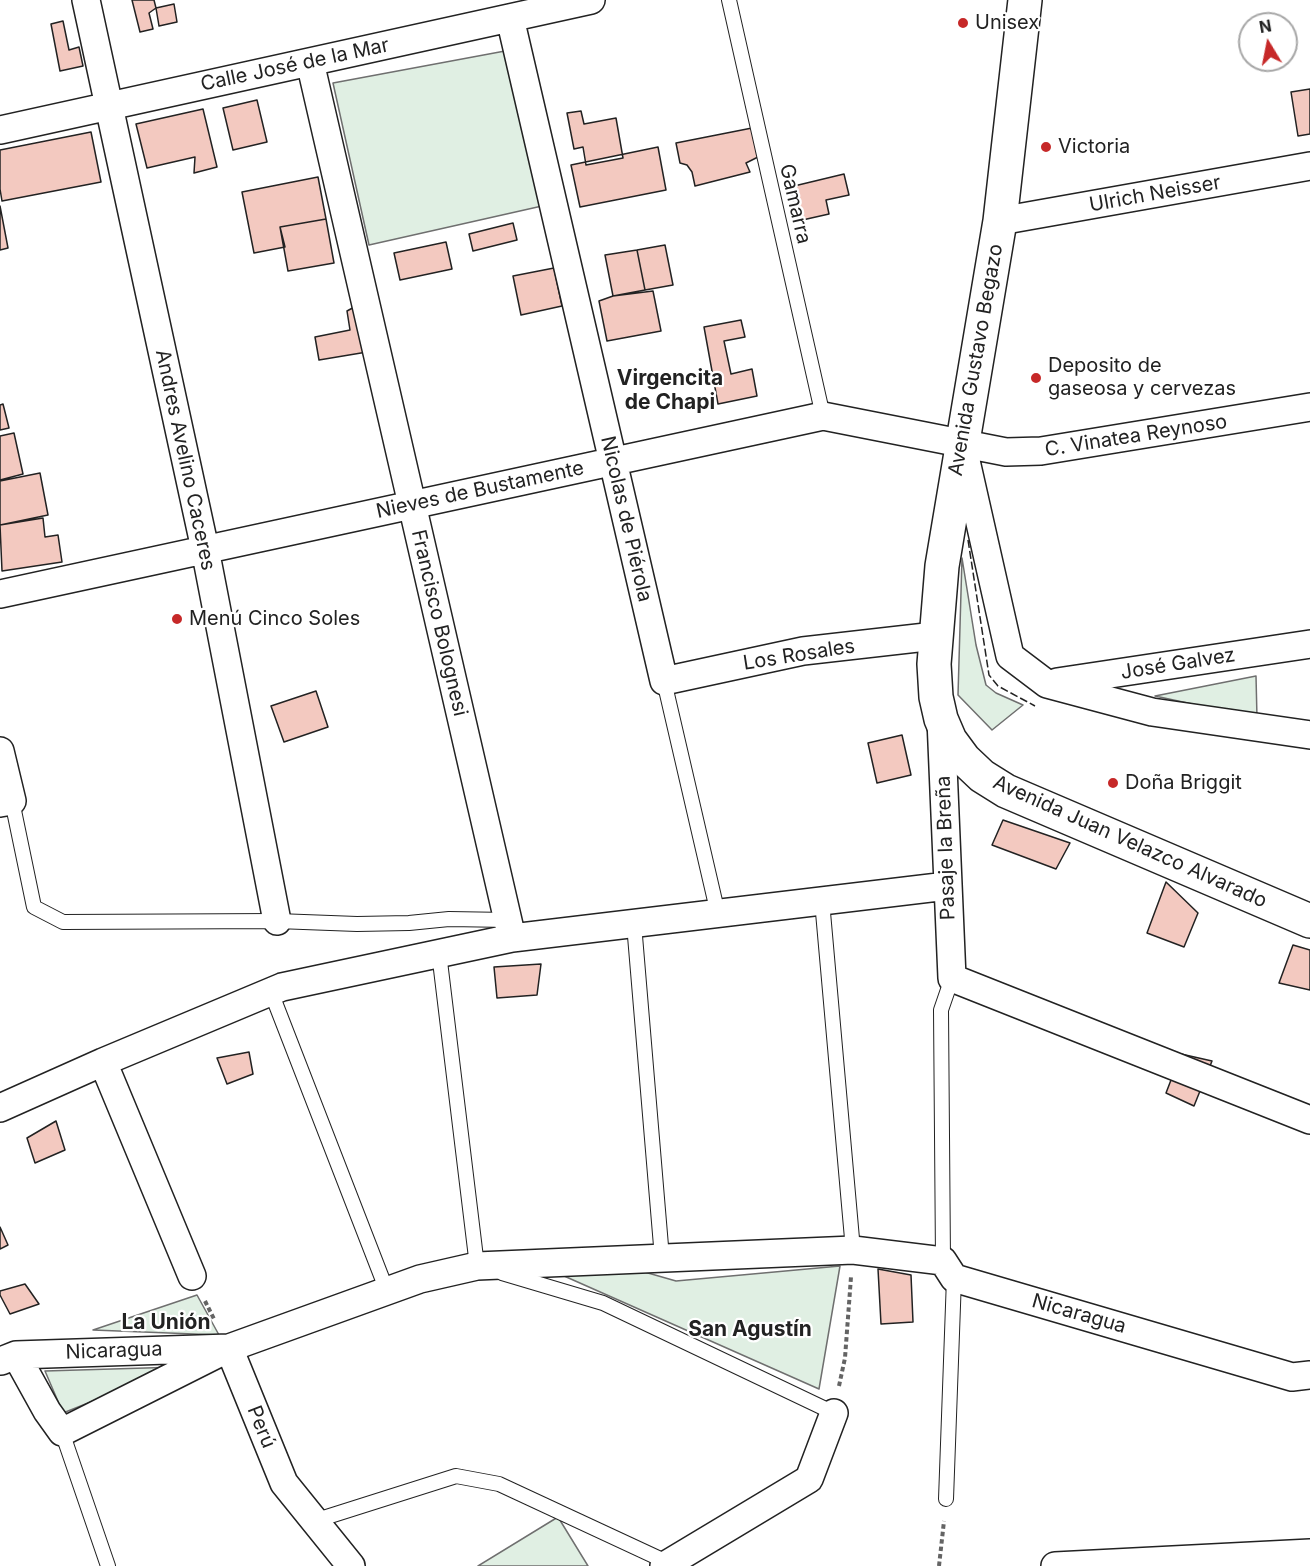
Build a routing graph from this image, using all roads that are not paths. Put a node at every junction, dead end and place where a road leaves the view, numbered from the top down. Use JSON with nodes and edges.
{"nodes":[{"id":1,"x":86,"y":0,"type":"edge"},
{"id":2,"x":591,"y":0,"type":"edge"},
{"id":3,"x":729,"y":0,"type":"edge"},
{"id":4,"x":1025,"y":0,"type":"edge"},
{"id":5,"x":510,"y":18,"type":"junction"},
{"id":6,"x":310,"y":62,"type":"junction"},
{"id":7,"x":109,"y":106,"type":"junction"},
{"id":8,"x":0,"y":130,"type":"edge"},
{"id":9,"x":1310,"y":166,"type":"edge"},
{"id":10,"x":1000,"y":221,"type":"junction"},
{"id":11,"x":1310,"y":407,"type":"edge"},
{"id":12,"x":823,"y":416,"type":"junction"},
{"id":13,"x":962,"y":442,"type":"junction"},
{"id":14,"x":613,"y":461,"type":"junction"},
{"id":15,"x":412,"y":505,"type":"junction"},
{"id":16,"x":205,"y":549,"type":"junction"},
{"id":17,"x":0,"y":594,"type":"edge"},
{"id":18,"x":935,"y":636,"type":"junction"},
{"id":19,"x":1310,"y":644,"type":"edge"},
{"id":20,"x":664,"y":681,"type":"junction"},
{"id":21,"x":1047,"y":684,"type":"junction"},
{"id":22,"x":941,"y":719,"type":"junction"},
{"id":23,"x":1310,"y":735,"type":"edge"},
{"id":24,"x":0,"y":751,"type":"edge"},
{"id":25,"x":6,"y":802,"type":"edge"},
{"id":26,"x":947,"y":886,"type":"junction"},
{"id":27,"x":822,"y":901,"type":"junction"},
{"id":28,"x":718,"y":914,"type":"junction"},
{"id":29,"x":278,"y":921,"type":"junction"},
{"id":30,"x":1310,"y":921,"type":"edge"},
{"id":31,"x":634,"y":924,"type":"junction"},
{"id":32,"x":510,"y":929,"type":"junction"},
{"id":33,"x":439,"y":953,"type":"junction"},
{"id":34,"x":952,"y":978,"type":"junction"},
{"id":35,"x":271,"y":992,"type":"junction"},
{"id":36,"x":103,"y":1062,"type":"junction"},
{"id":37,"x":0,"y":1108,"type":"edge"},
{"id":38,"x":1310,"y":1120,"type":"edge"},
{"id":39,"x":853,"y":1250,"type":"junction"},
{"id":40,"x":662,"y":1258,"type":"junction"},
{"id":41,"x":477,"y":1266,"type":"junction"},
{"id":42,"x":948,"y":1269,"type":"junction"},
{"id":43,"x":192,"y":1276,"type":"road end"},
{"id":44,"x":387,"y":1291,"type":"junction"},
{"id":45,"x":229,"y":1347,"type":"junction"},
{"id":46,"x":8,"y":1358,"type":"edge"},
{"id":47,"x":1310,"y":1375,"type":"edge"},
{"id":48,"x":834,"y":1413,"type":"joint"},
{"id":49,"x":62,"y":1432,"type":"junction"},
{"id":50,"x":946,"y":1499,"type":"road end"},
{"id":51,"x":314,"y":1521,"type":"junction"},
{"id":52,"x":1310,"y":1553,"type":"edge"},
{"id":53,"x":667,"y":1564,"type":"edge"},
{"id":54,"x":108,"y":1566,"type":"edge"},
{"id":55,"x":351,"y":1566,"type":"edge"},
{"id":56,"x":1055,"y":1566,"type":"edge"}],
"edges":[{"from":1,"to":7,"type":"street","name":"Andres Avelino Caceres"},
{"from":2,"to":5,"type":"street","name":"Calle José de la Mar"},
{"from":3,"to":12,"type":"lane","name":"Gamarra"},
{"from":4,"to":10,"type":"street","name":"Avenida Gustavo Begazo"},
{"from":5,"to":6,"type":"street","name":"Calle José de la Mar"},
{"from":5,"to":14,"type":"street","name":"Nicolas de Piérola"},
{"from":6,"to":7,"type":"street","name":"Calle José de la Mar"},
{"from":6,"to":15,"type":"street","name":"Francisco Bolognesi"},
{"from":7,"to":8,"type":"street","name":"Calle José de la Mar"},
{"from":7,"to":16,"type":"street","name":"Andres Avelino Caceres"},
{"from":9,"to":10,"type":"street","name":"Ulrich Neisser"},
{"from":10,"to":13,"type":"street","name":"Avenida Gustavo Begazo"},
{"from":11,"to":13,"type":"street","name":"C. Vinatea Reynoso"},
{"from":12,"to":13,"type":"street","name":"Nieves de Bustamente"},
{"from":12,"to":14,"type":"street","name":"Nieves de Bustamente"},
{"from":13,"to":18,"type":"street","name":"Avenida Gustavo Begazo"},
{"from":13,"to":21,"type":"street"},
{"from":14,"to":15,"type":"street","name":"Nieves de Bustamente"},
{"from":14,"to":20,"type":"street","name":"Nicolas de Piérola"},
{"from":15,"to":16,"type":"street","name":"Nieves de Bustamente"},
{"from":15,"to":32,"type":"street","name":"Francisco Bolognesi"},
{"from":16,"to":17,"type":"street","name":"Nieves de Bustamente"},
{"from":16,"to":29,"type":"street","name":"Andres Avelino Caceres"},
{"from":18,"to":20,"type":"street","name":"Los Rosales"},
{"from":18,"to":22,"type":"street","name":"Avenida Gustavo Begazo"},
{"from":19,"to":21,"type":"street","name":"José Galvez"},
{"from":20,"to":28,"type":"lane","name":"Nicolas de Piérola"},
{"from":21,"to":23,"type":"street"},
{"from":22,"to":26,"type":"street","name":"Pasaje la Breña"},
{"from":22,"to":30,"type":"street","name":"Avenida Juan Velazco Alvarado"},
{"from":24,"to":25,"type":"street"},
{"from":25,"to":29,"type":"lane"},
{"from":26,"to":27,"type":"street"},
{"from":26,"to":34,"type":"street","name":"Pasaje la Breña"},
{"from":27,"to":28,"type":"street"},
{"from":27,"to":39,"type":"lane"},
{"from":28,"to":31,"type":"street"},
{"from":29,"to":32,"type":"lane"},
{"from":31,"to":32,"type":"street"},
{"from":31,"to":40,"type":"lane"},
{"from":32,"to":33,"type":"street"},
{"from":33,"to":35,"type":"street"},
{"from":33,"to":41,"type":"lane"},
{"from":34,"to":38,"type":"street"},
{"from":34,"to":42,"type":"lane"},
{"from":35,"to":36,"type":"street"},
{"from":35,"to":44,"type":"lane"},
{"from":36,"to":37,"type":"street"},
{"from":36,"to":43,"type":"street"},
{"from":39,"to":40,"type":"street","name":"Nicaragua"},
{"from":39,"to":42,"type":"street","name":"Nicaragua"},
{"from":40,"to":41,"type":"street","name":"Nicaragua"},
{"from":41,"to":44,"type":"street","name":"Nicaragua"},
{"from":41,"to":48,"type":"lane"},
{"from":42,"to":47,"type":"street","name":"Nicaragua"},
{"from":42,"to":50,"type":"lane"},
{"from":44,"to":45,"type":"street","name":"Nicaragua"},
{"from":45,"to":46,"type":"street","name":"Nicaragua"},
{"from":45,"to":49,"type":"street"},
{"from":45,"to":51,"type":"street","name":"Perú"},
{"from":46,"to":49,"type":"street"},
{"from":48,"to":53,"type":"street"},
{"from":49,"to":54,"type":"lane"},
{"from":51,"to":53,"type":"lane"},
{"from":51,"to":55,"type":"street","name":"Perú"},
{"from":52,"to":56,"type":"street"}]}
